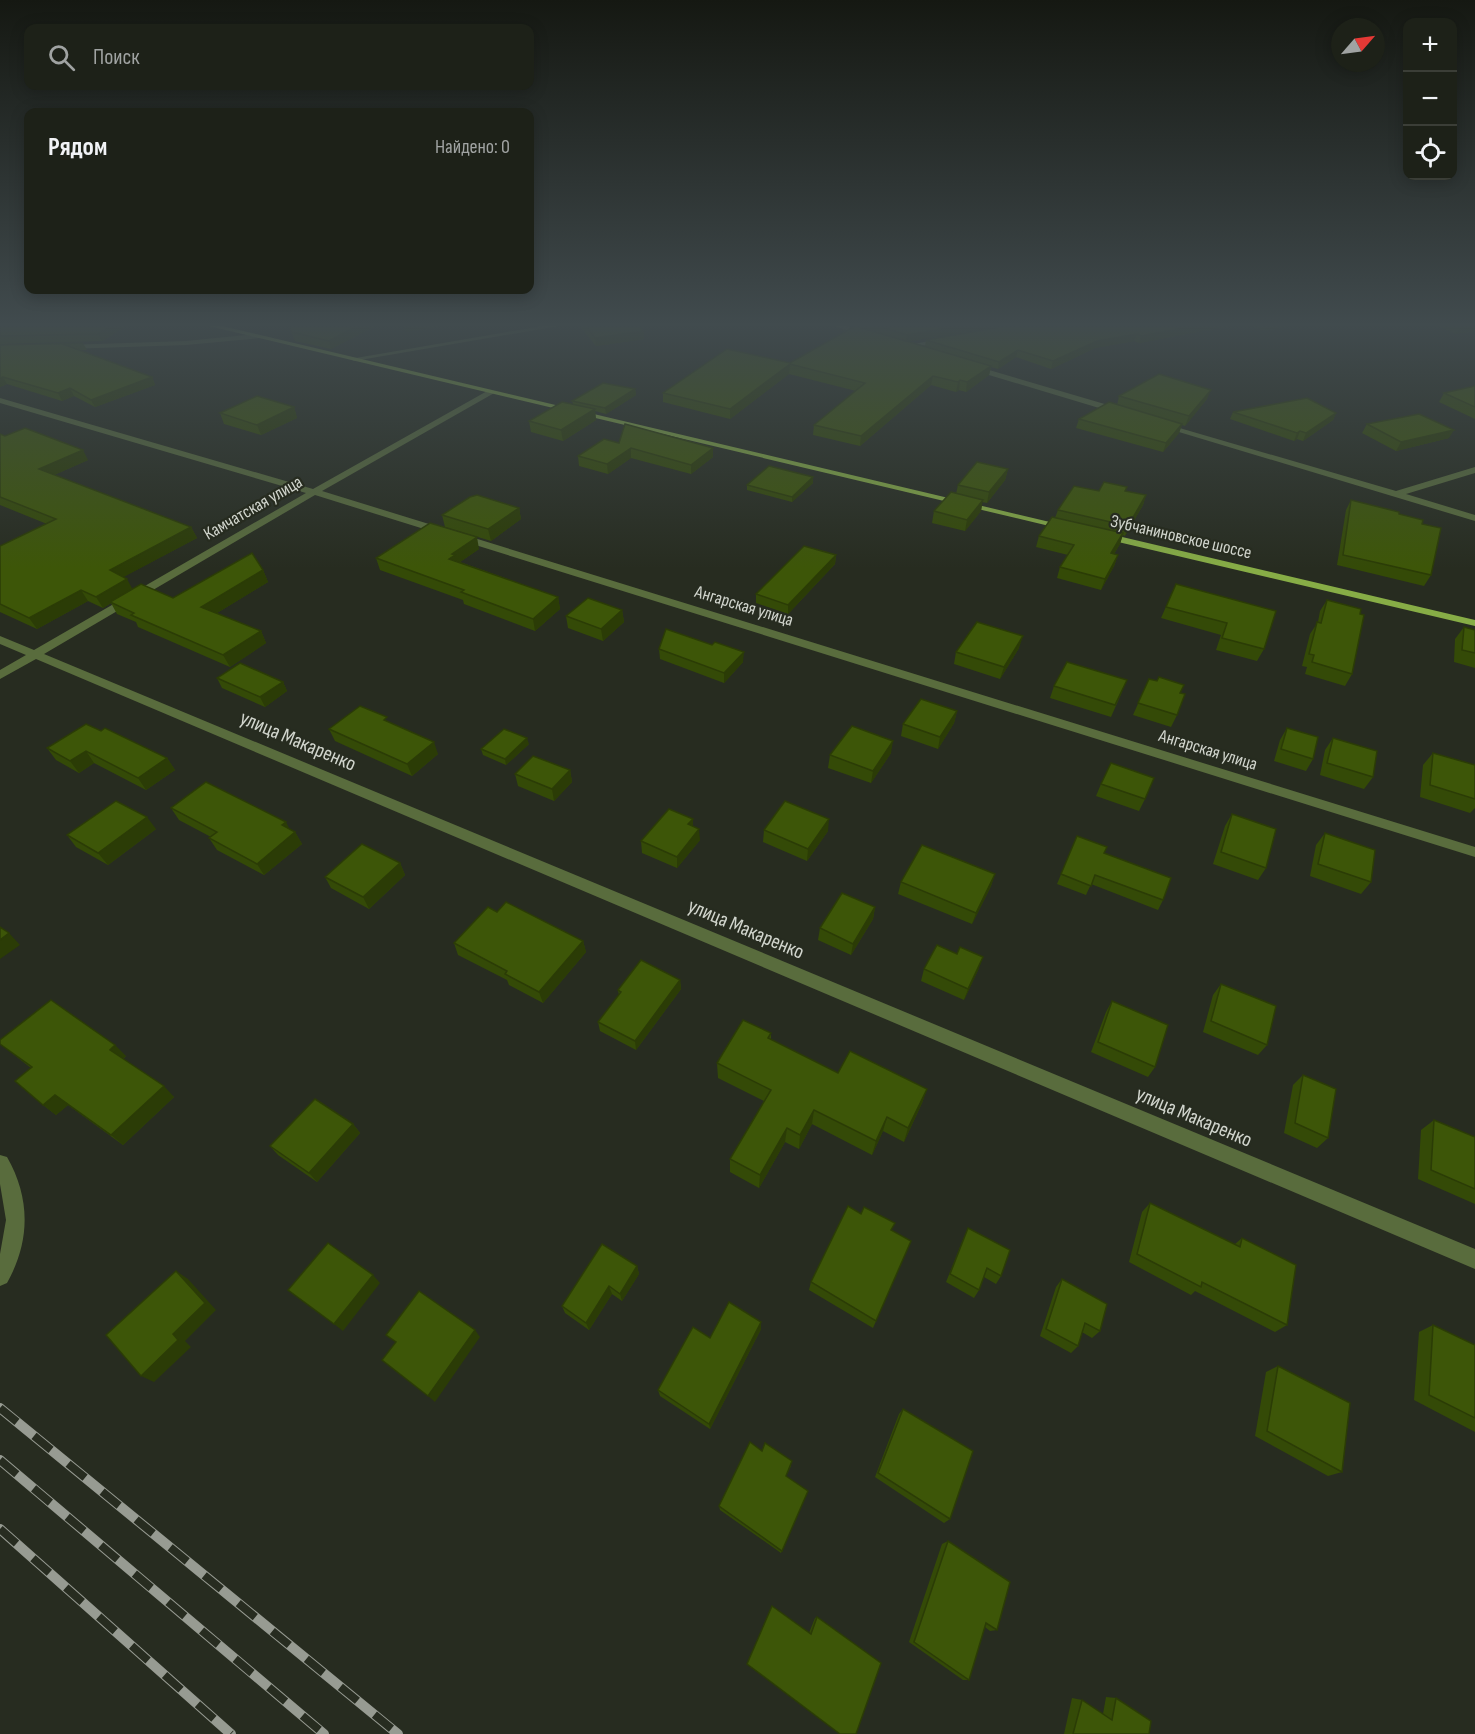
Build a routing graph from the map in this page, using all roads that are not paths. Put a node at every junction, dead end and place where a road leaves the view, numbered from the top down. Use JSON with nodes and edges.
{"nodes":[{"id":1,"x":24,"y":407,"type":"edge"},
{"id":2,"x":465,"y":407,"type":"edge"},
{"id":3,"x":555,"y":407,"type":"edge"},
{"id":4,"x":1105,"y":407,"type":"edge"},
{"id":5,"x":1132,"y":415,"type":"edge"},
{"id":6,"x":1155,"y":422,"type":"edge"},
{"id":7,"x":1475,"y":470,"type":"edge"},
{"id":8,"x":314,"y":492,"type":"junction"},
{"id":9,"x":1396,"y":494,"type":"junction"},
{"id":10,"x":1475,"y":518,"type":"edge"},
{"id":11,"x":1078,"y":530,"type":"edge"},
{"id":12,"x":1090,"y":532,"type":"edge"},
{"id":13,"x":1475,"y":623,"type":"edge"},
{"id":14,"x":0,"y":640,"type":"edge"},
{"id":15,"x":33,"y":655,"type":"junction"},
{"id":16,"x":0,"y":675,"type":"edge"},
{"id":17,"x":1475,"y":852,"type":"edge"},
{"id":18,"x":0,"y":1164,"type":"edge"},
{"id":19,"x":1475,"y":1259,"type":"edge"},
{"id":20,"x":0,"y":1276,"type":"edge"}],
"edges":[{"from":1,"to":8,"type":"street","name":"Ангарская улица"},
{"from":2,"to":8,"type":"street","name":"Камчатская улица"},
{"from":3,"to":11,"type":"main road","name":"Зубчаниновское шоссе"},
{"from":4,"to":5,"type":"street"},
{"from":6,"to":9,"type":"street"},
{"from":7,"to":9,"type":"street"},
{"from":8,"to":15,"type":"street","name":"Камчатская улица"},
{"from":8,"to":17,"type":"street","name":"Ангарская улица"},
{"from":9,"to":10,"type":"street"},
{"from":12,"to":13,"type":"main road","name":"Зубчаниновское шоссе"},
{"from":14,"to":15,"type":"street","name":"улица Макаренко"},
{"from":15,"to":16,"type":"street","name":"Камчатская улица"},
{"from":15,"to":19,"type":"street","name":"улица Макаренко"},
{"from":18,"to":20,"type":"street"}]}
